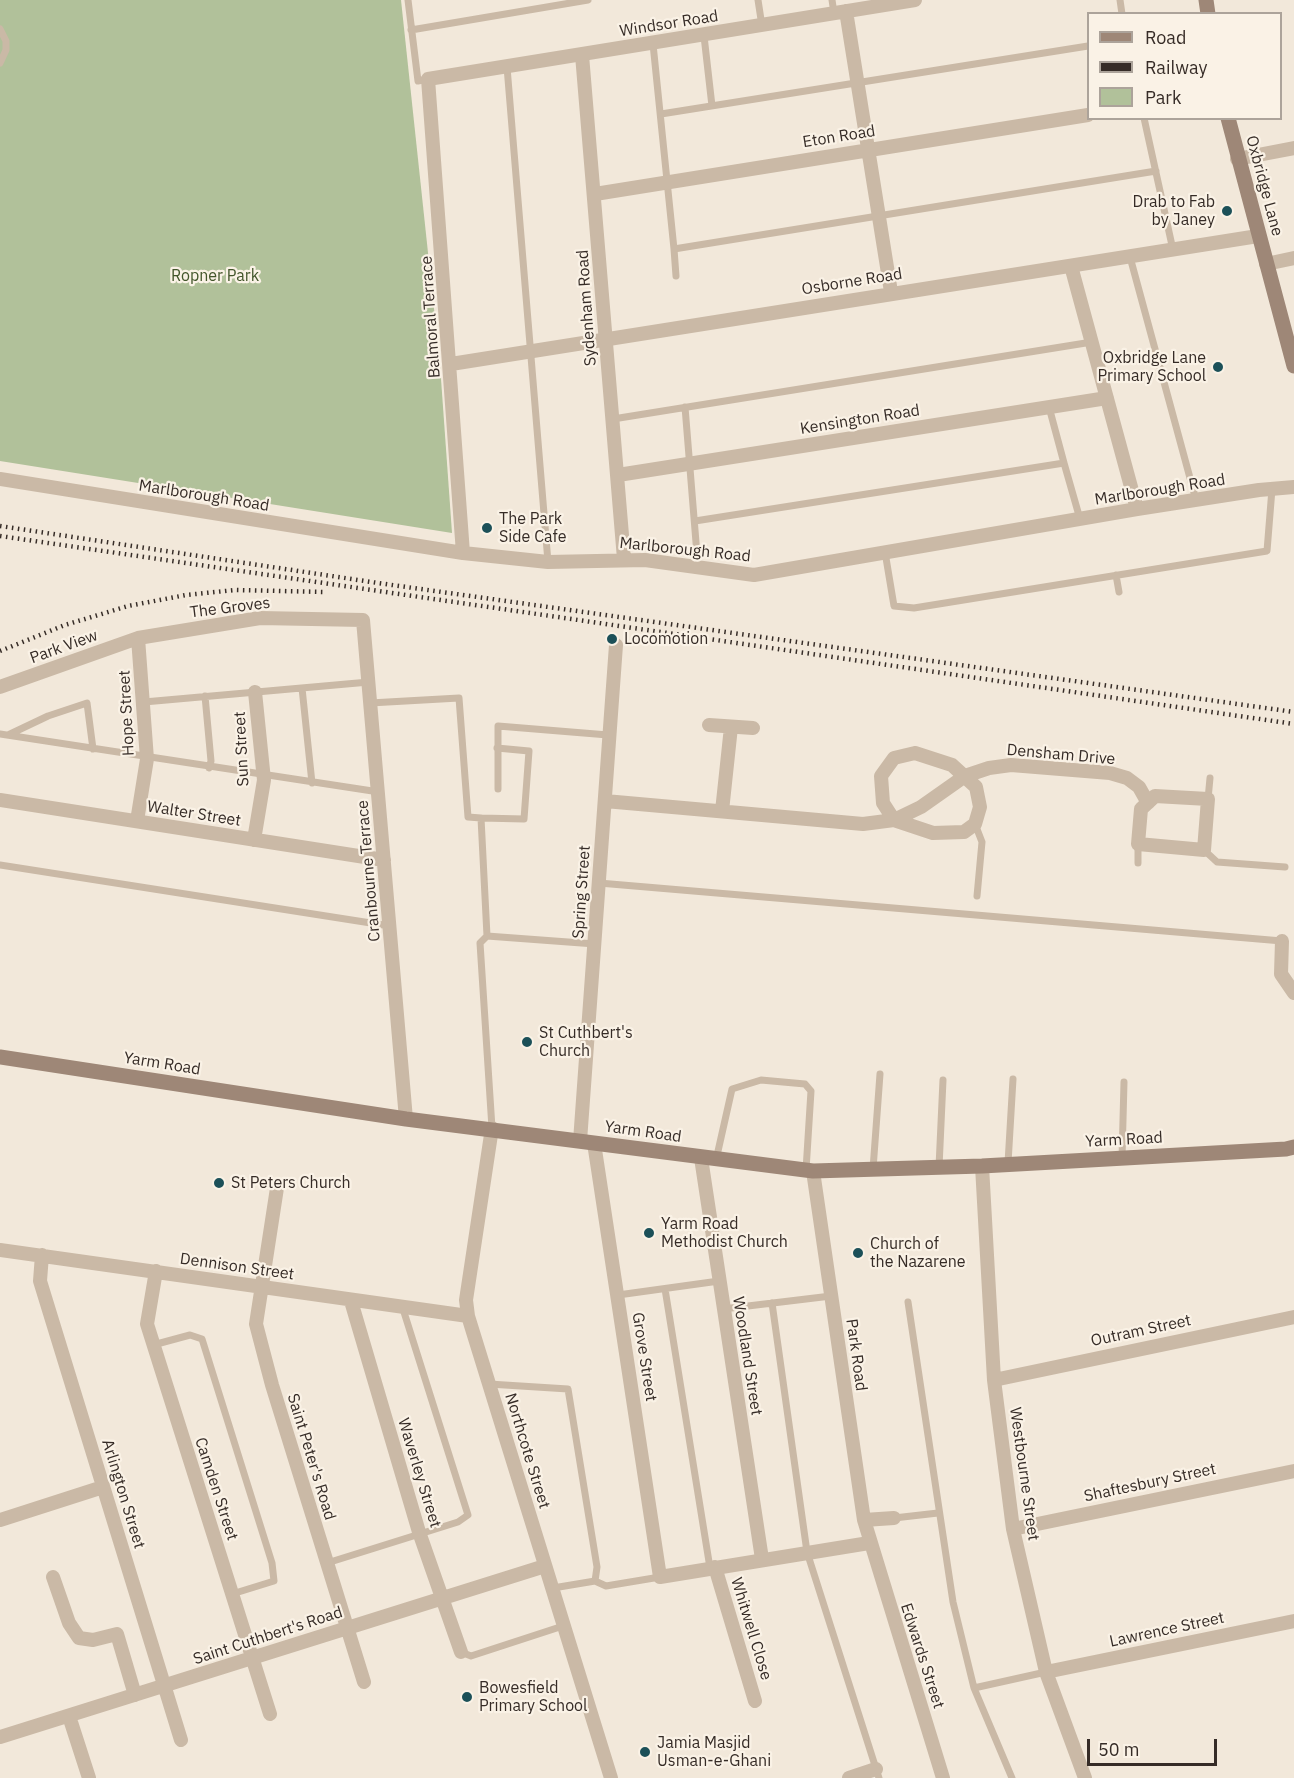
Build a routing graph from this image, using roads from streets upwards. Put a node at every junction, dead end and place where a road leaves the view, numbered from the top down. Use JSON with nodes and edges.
{"nodes":[{"id":1,"x":915,"y":0,"type":"edge"},
{"id":2,"x":837,"y":8,"type":"edge"},
{"id":3,"x":582,"y":55,"type":"junction"},
{"id":4,"x":428,"y":79,"type":"joint"},
{"id":5,"x":1087,"y":115,"type":"edge"},
{"id":6,"x":1228,"y":120,"type":"edge"},
{"id":7,"x":868,"y":148,"type":"junction"},
{"id":8,"x":1294,"y":148,"type":"edge"},
{"id":9,"x":1238,"y":159,"type":"junction"},
{"id":10,"x":595,"y":194,"type":"junction"},
{"id":11,"x":1258,"y":236,"type":"junction"},
{"id":12,"x":1294,"y":258,"type":"edge"},
{"id":13,"x":1266,"y":264,"type":"junction"},
{"id":14,"x":1071,"y":266,"type":"junction"},
{"id":15,"x":891,"y":292,"type":"junction"},
{"id":16,"x":606,"y":338,"type":"junction"},
{"id":17,"x":451,"y":364,"type":"junction"},
{"id":18,"x":1294,"y":366,"type":"edge"},
{"id":19,"x":1107,"y":398,"type":"junction"},
{"id":20,"x":618,"y":475,"type":"junction"},
{"id":21,"x":0,"y":479,"type":"edge"},
{"id":22,"x":1294,"y":487,"type":"edge"},
{"id":23,"x":1137,"y":509,"type":"junction"},
{"id":24,"x":463,"y":553,"type":"junction"},
{"id":25,"x":624,"y":559,"type":"junction"},
{"id":26,"x":363,"y":620,"type":"joint"},
{"id":27,"x":138,"y":638,"type":"junction"},
{"id":28,"x":616,"y":645,"type":"dead end"},
{"id":29,"x":0,"y":687,"type":"edge"},
{"id":30,"x":255,"y":692,"type":"road end"},
{"id":31,"x":709,"y":725,"type":"dead end"},
{"id":32,"x":730,"y":727,"type":"junction"},
{"id":33,"x":753,"y":728,"type":"dead end"},
{"id":34,"x":965,"y":776,"type":"junction"},
{"id":35,"x":0,"y":800,"type":"edge"},
{"id":36,"x":605,"y":801,"type":"junction"},
{"id":37,"x":1148,"y":803,"type":"junction"},
{"id":38,"x":722,"y":811,"type":"junction"},
{"id":39,"x":894,"y":820,"type":"junction"},
{"id":40,"x":137,"y":821,"type":"junction"},
{"id":41,"x":254,"y":840,"type":"junction"},
{"id":42,"x":384,"y":860,"type":"junction"},
{"id":43,"x":1282,"y":941,"type":"road end"},
{"id":44,"x":1294,"y":993,"type":"edge"},
{"id":45,"x":0,"y":1057,"type":"edge"},
{"id":46,"x":406,"y":1119,"type":"junction"},
{"id":47,"x":492,"y":1128,"type":"junction"},
{"id":48,"x":587,"y":1142,"type":"junction"},
{"id":49,"x":1292,"y":1147,"type":"edge"},
{"id":50,"x":708,"y":1159,"type":"junction"},
{"id":51,"x":982,"y":1166,"type":"junction"},
{"id":52,"x":809,"y":1171,"type":"junction"},
{"id":53,"x":277,"y":1188,"type":"dead end"},
{"id":54,"x":0,"y":1250,"type":"edge"},
{"id":55,"x":42,"y":1255,"type":"junction"},
{"id":56,"x":156,"y":1271,"type":"junction"},
{"id":57,"x":260,"y":1286,"type":"junction"},
{"id":58,"x":351,"y":1301,"type":"junction"},
{"id":59,"x":468,"y":1316,"type":"junction"},
{"id":60,"x":1294,"y":1317,"type":"edge"},
{"id":61,"x":994,"y":1380,"type":"junction"},
{"id":62,"x":1294,"y":1471,"type":"edge"},
{"id":63,"x":103,"y":1487,"type":"junction"},
{"id":64,"x":894,"y":1518,"type":"road end"},
{"id":65,"x":0,"y":1520,"type":"edge"},
{"id":66,"x":864,"y":1520,"type":"junction"},
{"id":67,"x":1013,"y":1528,"type":"junction"},
{"id":68,"x":869,"y":1543,"type":"junction"},
{"id":69,"x":762,"y":1559,"type":"junction"},
{"id":70,"x":545,"y":1566,"type":"junction"},
{"id":71,"x":712,"y":1567,"type":"junction"},
{"id":72,"x":53,"y":1577,"type":"dead end"},
{"id":73,"x":442,"y":1599,"type":"junction"},
{"id":74,"x":1294,"y":1621,"type":"edge"},
{"id":75,"x":348,"y":1628,"type":"junction"},
{"id":76,"x":461,"y":1652,"type":"road end"},
{"id":77,"x":253,"y":1659,"type":"junction"},
{"id":78,"x":1046,"y":1672,"type":"junction"},
{"id":79,"x":364,"y":1682,"type":"dead end"},
{"id":80,"x":165,"y":1687,"type":"junction"},
{"id":81,"x":135,"y":1695,"type":"junction"},
{"id":82,"x":755,"y":1701,"type":"dead end"},
{"id":83,"x":270,"y":1714,"type":"dead end"},
{"id":84,"x":69,"y":1716,"type":"junction"},
{"id":85,"x":0,"y":1737,"type":"edge"},
{"id":86,"x":181,"y":1740,"type":"dead end"},
{"id":87,"x":878,"y":1773,"type":"edge"},
{"id":88,"x":89,"y":1778,"type":"edge"},
{"id":89,"x":611,"y":1778,"type":"edge"},
{"id":90,"x":849,"y":1778,"type":"edge"},
{"id":91,"x":943,"y":1778,"type":"edge"},
{"id":92,"x":1085,"y":1778,"type":"edge"}],
"edges":[{"from":1,"to":2,"type":"street","name":"Windsor Road"},
{"from":2,"to":3,"type":"street","name":"Windsor Road"},
{"from":2,"to":7,"type":"street"},
{"from":3,"to":4,"type":"street","name":"Windsor Road"},
{"from":3,"to":10,"type":"street","name":"Sydenham Road"},
{"from":4,"to":17,"type":"street","name":"Balmoral Terrace"},
{"from":5,"to":7,"type":"street","name":"Eton Road"},
{"from":6,"to":9,"type":"street","name":"Oxbridge Lane"},
{"from":7,"to":10,"type":"street","name":"Eton Road"},
{"from":7,"to":15,"type":"street"},
{"from":8,"to":9,"type":"street"},
{"from":9,"to":11,"type":"street","name":"Oxbridge Lane"},
{"from":10,"to":16,"type":"street","name":"Sydenham Road"},
{"from":11,"to":13,"type":"street","name":"Oxbridge Lane"},
{"from":11,"to":14,"type":"street","name":"Osborne Road"},
{"from":12,"to":13,"type":"street"},
{"from":13,"to":18,"type":"street","name":"Oxbridge Lane"},
{"from":14,"to":15,"type":"street","name":"Osborne Road"},
{"from":14,"to":19,"type":"street"},
{"from":15,"to":16,"type":"street","name":"Osborne Road"},
{"from":16,"to":17,"type":"street","name":"Osborne Road"},
{"from":16,"to":20,"type":"street","name":"Sydenham Road"},
{"from":17,"to":24,"type":"street","name":"Balmoral Terrace"},
{"from":19,"to":20,"type":"street","name":"Kensington Road"},
{"from":19,"to":23,"type":"street"},
{"from":20,"to":25,"type":"street","name":"Sydenham Road"},
{"from":21,"to":24,"type":"street","name":"Marlborough Road"},
{"from":22,"to":23,"type":"street","name":"Marlborough Road"},
{"from":23,"to":25,"type":"street","name":"Marlborough Road"},
{"from":24,"to":25,"type":"street","name":"Marlborough Road"},
{"from":26,"to":27,"type":"street","name":"The Groves"},
{"from":26,"to":42,"type":"street","name":"Cranbourne Terrace"},
{"from":27,"to":29,"type":"street","name":"Park View"},
{"from":27,"to":40,"type":"street","name":"Hope Street"},
{"from":28,"to":36,"type":"street","name":"Spring Street"},
{"from":30,"to":41,"type":"street","name":"Sun Street"},
{"from":31,"to":32,"type":"street"},
{"from":32,"to":33,"type":"street"},
{"from":32,"to":38,"type":"street"},
{"from":34,"to":37,"type":"street","name":"Densham Drive"},
{"from":34,"to":39,"type":"street","name":"Densham Drive"},
{"from":34,"to":39,"type":"street"},
{"from":34,"to":39,"type":"street"},
{"from":35,"to":40,"type":"street","name":"Walter Street"},
{"from":36,"to":38,"type":"street","name":"Densham Drive"},
{"from":36,"to":48,"type":"street","name":"Spring Street"},
{"from":37,"to":37,"type":"street"},
{"from":38,"to":39,"type":"street","name":"Densham Drive"},
{"from":40,"to":41,"type":"street","name":"Walter Street"},
{"from":41,"to":42,"type":"street","name":"Walter Street"},
{"from":42,"to":46,"type":"street","name":"Cranbourne Terrace"},
{"from":43,"to":44,"type":"street"},
{"from":45,"to":46,"type":"street","name":"Yarm Road"},
{"from":46,"to":47,"type":"street","name":"Yarm Road"},
{"from":47,"to":48,"type":"street","name":"Yarm Road"},
{"from":47,"to":59,"type":"street","name":"Northcote Street"},
{"from":48,"to":50,"type":"street","name":"Yarm Road"},
{"from":48,"to":71,"type":"street","name":"Grove Street"},
{"from":49,"to":51,"type":"street","name":"Yarm Road"},
{"from":50,"to":52,"type":"street","name":"Yarm Road"},
{"from":50,"to":69,"type":"street","name":"Woodland Street"},
{"from":51,"to":52,"type":"street","name":"Yarm Road"},
{"from":51,"to":61,"type":"street","name":"Westbourne Street"},
{"from":52,"to":66,"type":"street","name":"Park Road"},
{"from":53,"to":57,"type":"street","name":"Saint Peter's Road"},
{"from":54,"to":55,"type":"street","name":"Dennison Street"},
{"from":55,"to":56,"type":"street","name":"Dennison Street"},
{"from":55,"to":63,"type":"street","name":"Arlington Street"},
{"from":56,"to":57,"type":"street","name":"Dennison Street"},
{"from":56,"to":77,"type":"street","name":"Camden Street"},
{"from":57,"to":58,"type":"street","name":"Dennison Street"},
{"from":57,"to":75,"type":"street","name":"Saint Peter's Road"},
{"from":58,"to":59,"type":"street","name":"Dennison Street"},
{"from":58,"to":73,"type":"street","name":"Waverley Street"},
{"from":59,"to":70,"type":"street","name":"Northcote Street"},
{"from":60,"to":61,"type":"street","name":"Outram Street"},
{"from":61,"to":67,"type":"street","name":"Westbourne Street"},
{"from":62,"to":67,"type":"street","name":"Shaftesbury Street"},
{"from":63,"to":65,"type":"street"},
{"from":63,"to":80,"type":"street","name":"Arlington Street"},
{"from":64,"to":66,"type":"street"},
{"from":66,"to":68,"type":"street","name":"Park Road"},
{"from":67,"to":78,"type":"street","name":"Westbourne Street"},
{"from":68,"to":69,"type":"street"},
{"from":68,"to":91,"type":"street","name":"Edwards Street"},
{"from":69,"to":71,"type":"street"},
{"from":70,"to":73,"type":"street","name":"Saint Cuthbert's Road"},
{"from":70,"to":89,"type":"street","name":"Northcote Street"},
{"from":71,"to":82,"type":"street","name":"Whitwell Close"},
{"from":72,"to":81,"type":"street"},
{"from":73,"to":75,"type":"street","name":"Saint Cuthbert's Road"},
{"from":73,"to":76,"type":"street","name":"Waverley Street"},
{"from":74,"to":78,"type":"street","name":"Lawrence Street"},
{"from":75,"to":77,"type":"street","name":"Saint Cuthbert's Road"},
{"from":75,"to":79,"type":"street","name":"Saint Peter's Road"},
{"from":77,"to":80,"type":"street","name":"Saint Cuthbert's Road"},
{"from":77,"to":83,"type":"street","name":"Camden Street"},
{"from":78,"to":92,"type":"street","name":"Westbourne Street"},
{"from":80,"to":81,"type":"street","name":"Saint Cuthbert's Road"},
{"from":80,"to":86,"type":"street","name":"Arlington Street"},
{"from":81,"to":84,"type":"street","name":"Saint Cuthbert's Road"},
{"from":84,"to":85,"type":"street","name":"Saint Cuthbert's Road"},
{"from":84,"to":88,"type":"street"},
{"from":87,"to":90,"type":"street"}]}
